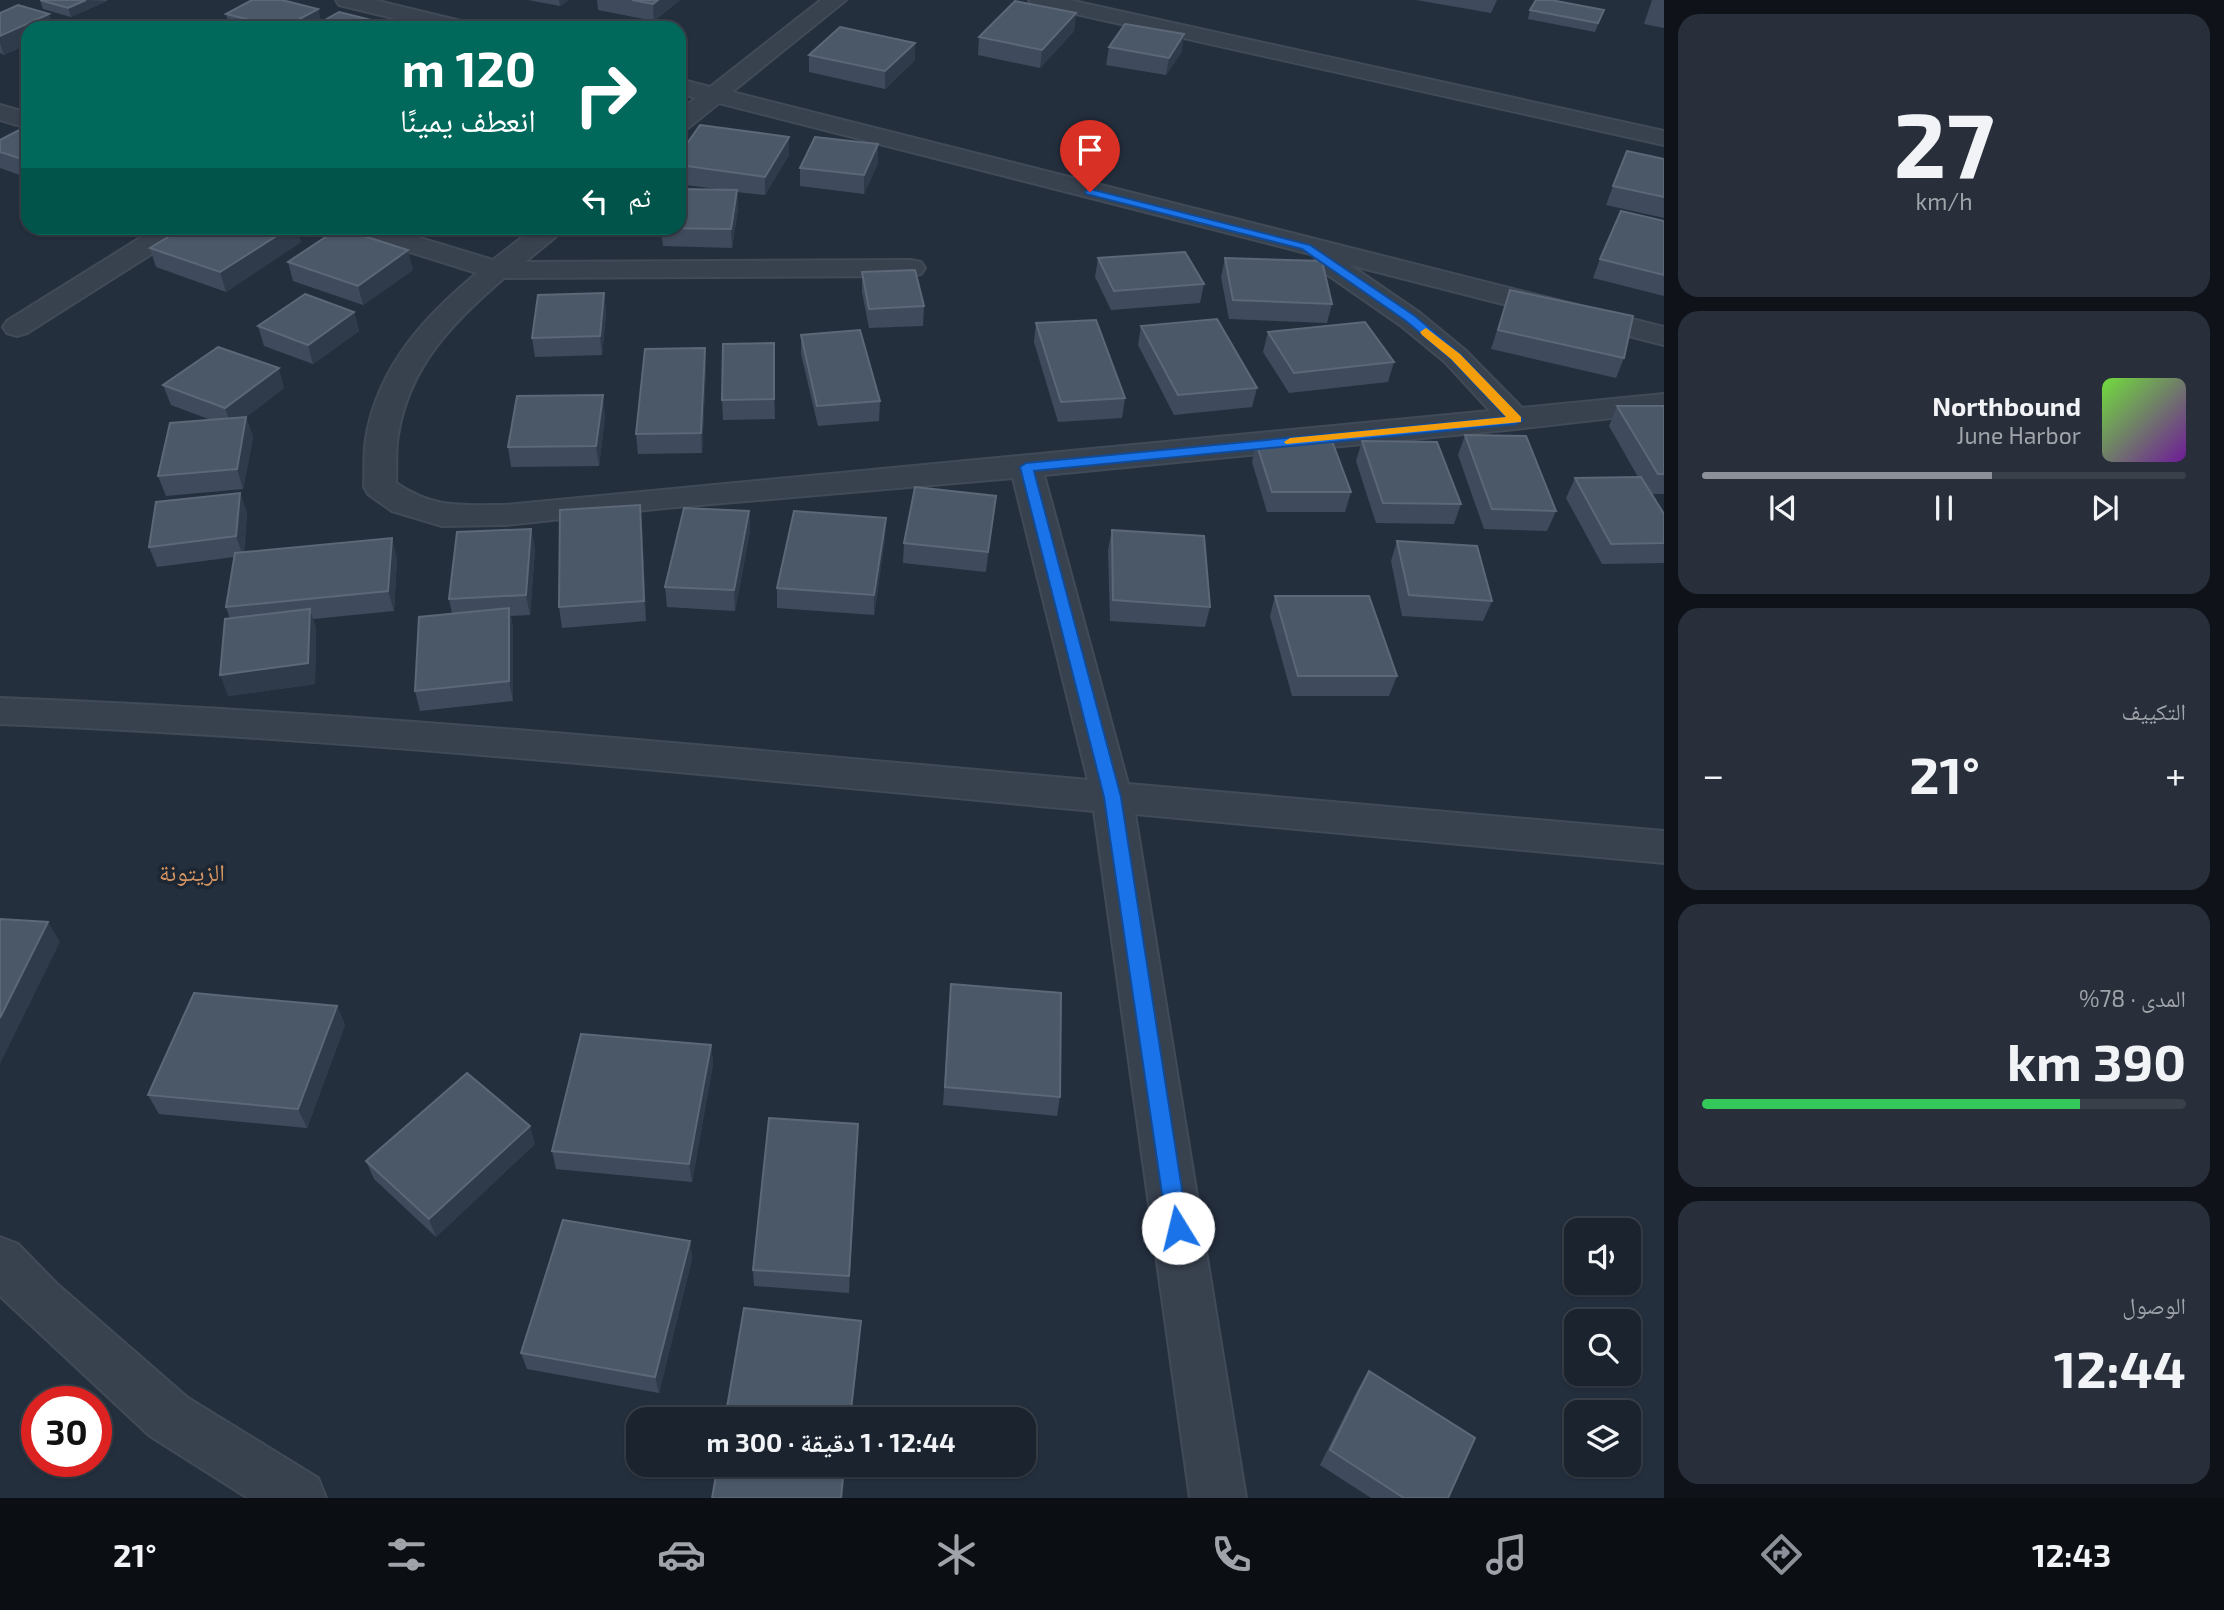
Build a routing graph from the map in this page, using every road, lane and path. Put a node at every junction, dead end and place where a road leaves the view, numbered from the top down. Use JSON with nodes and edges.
{"nodes":[{"id":1,"x":347,"y":0,"type":"edge"},
{"id":2,"x":835,"y":0,"type":"edge"},
{"id":3,"x":1040,"y":0,"type":"edge"},
{"id":4,"x":446,"y":6,"type":"dead end"},
{"id":5,"x":426,"y":19,"type":"junction"},
{"id":6,"x":434,"y":21,"type":"edge"},
{"id":7,"x":686,"y":88,"type":"edge"},
{"id":8,"x":713,"y":95,"type":"junction"},
{"id":9,"x":0,"y":112,"type":"edge"},
{"id":10,"x":686,"y":117,"type":"edge"},
{"id":11,"x":21,"y":119,"type":"edge"},
{"id":12,"x":1664,"y":138,"type":"edge"},
{"id":13,"x":163,"y":235,"type":"edge"},
{"id":14,"x":384,"y":235,"type":"edge"},
{"id":15,"x":541,"y":235,"type":"edge"},
{"id":16,"x":1306,"y":247,"type":"junction"},
{"id":17,"x":911,"y":268,"type":"edge"},
{"id":18,"x":498,"y":270,"type":"junction"},
{"id":19,"x":18,"y":327,"type":"dead end"},
{"id":20,"x":1664,"y":336,"type":"edge"},
{"id":21,"x":1664,"y":403,"type":"edge"},
{"id":22,"x":1516,"y":420,"type":"junction"},
{"id":23,"x":1026,"y":467,"type":"junction"},
{"id":24,"x":0,"y":711,"type":"edge"},
{"id":25,"x":1112,"y":797,"type":"junction"},
{"id":26,"x":1664,"y":847,"type":"edge"},
{"id":27,"x":0,"y":1261,"type":"edge"},
{"id":28,"x":298,"y":1498,"type":"edge"},
{"id":29,"x":1218,"y":1498,"type":"edge"}],
"edges":[{"from":1,"to":5,"type":"street"},
{"from":2,"to":8,"type":"street"},
{"from":3,"to":12,"type":"street"},
{"from":4,"to":5,"type":"street"},
{"from":5,"to":6,"type":"street"},
{"from":7,"to":8,"type":"street"},
{"from":8,"to":10,"type":"street"},
{"from":8,"to":16,"type":"street"},
{"from":9,"to":11,"type":"street"},
{"from":13,"to":19,"type":"street"},
{"from":14,"to":18,"type":"street"},
{"from":15,"to":18,"type":"street"},
{"from":16,"to":20,"type":"street"},
{"from":16,"to":22,"type":"street"},
{"from":17,"to":18,"type":"street"},
{"from":18,"to":23,"type":"street"},
{"from":21,"to":22,"type":"street"},
{"from":22,"to":23,"type":"street"},
{"from":23,"to":25,"type":"street"},
{"from":24,"to":25,"type":"street"},
{"from":25,"to":26,"type":"street"},
{"from":25,"to":29,"type":"street"},
{"from":27,"to":28,"type":"street"}]}
